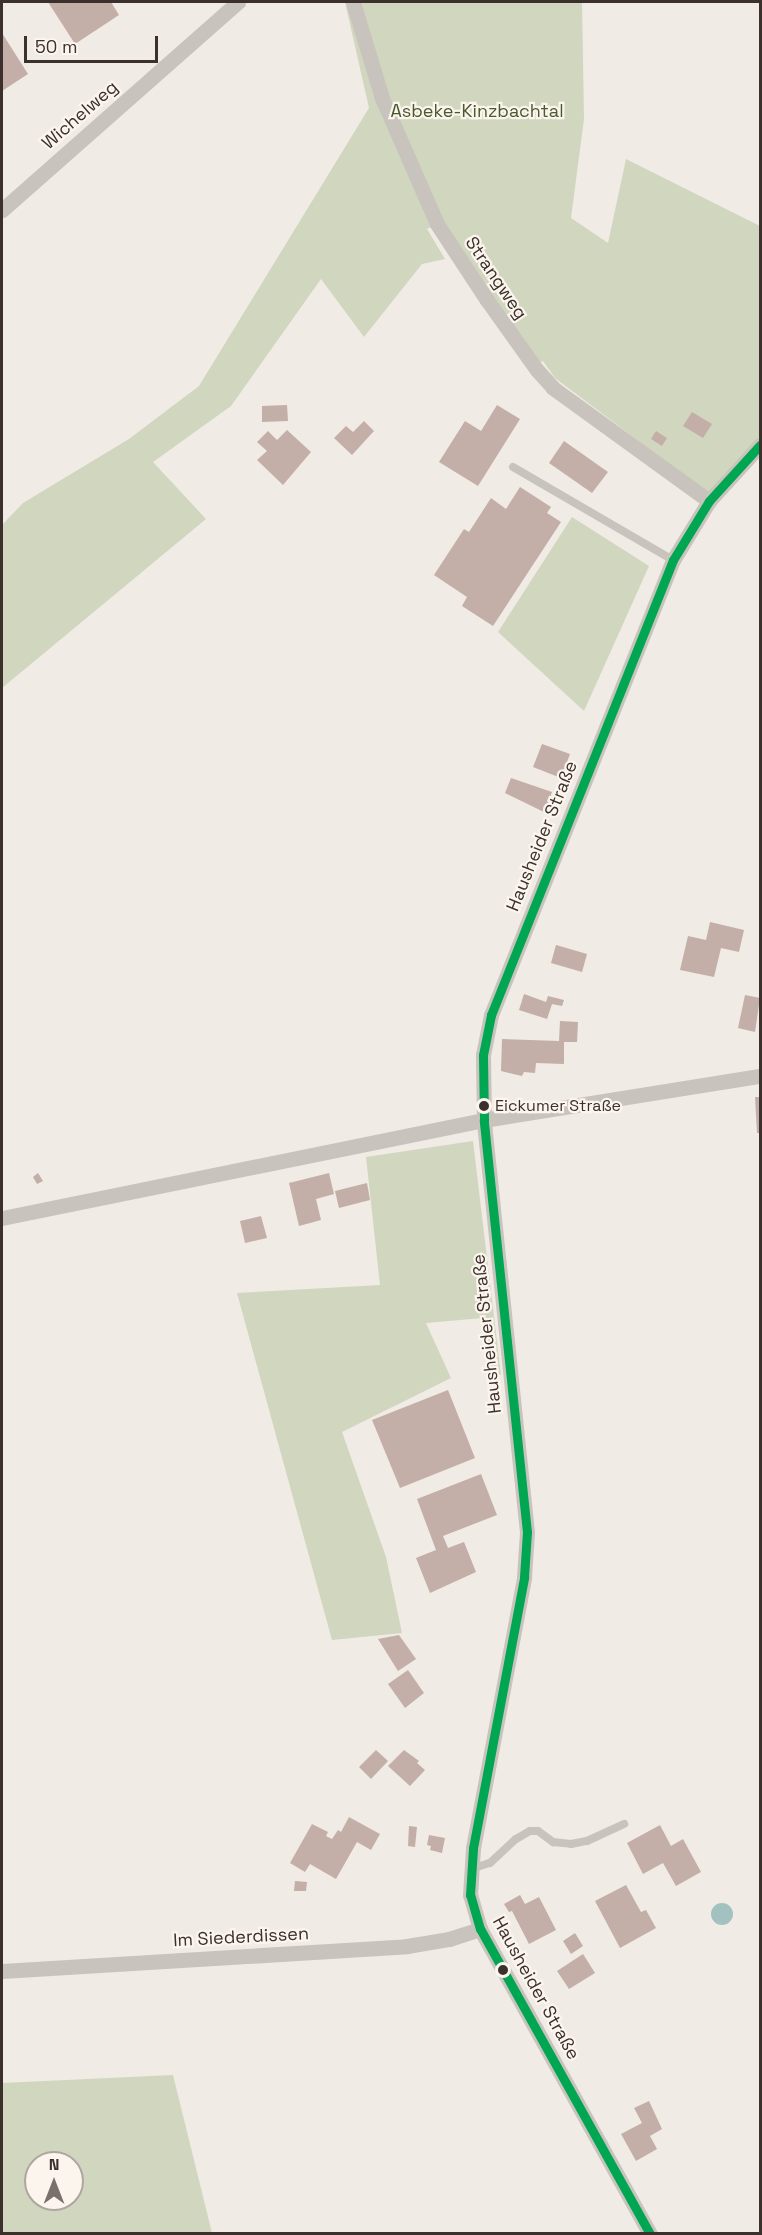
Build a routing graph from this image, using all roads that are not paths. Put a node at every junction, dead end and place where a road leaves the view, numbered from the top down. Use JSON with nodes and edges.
{"nodes":[{"id":1,"x":238,"y":2,"type":"edge"},
{"id":2,"x":353,"y":2,"type":"edge"},
{"id":3,"x":2,"y":210,"type":"edge"},
{"id":4,"x":760,"y":445,"type":"edge"},
{"id":5,"x":513,"y":467,"type":"dead end"},
{"id":6,"x":709,"y":501,"type":"junction"},
{"id":7,"x":673,"y":560,"type":"junction"},
{"id":8,"x":760,"y":1076,"type":"edge"},
{"id":9,"x":484,"y":1120,"type":"junction"},
{"id":10,"x":2,"y":1218,"type":"edge"},
{"id":11,"x":624,"y":1824,"type":"dead end"},
{"id":12,"x":470,"y":1869,"type":"junction"},
{"id":13,"x":480,"y":1929,"type":"junction"},
{"id":14,"x":2,"y":1971,"type":"edge"},
{"id":15,"x":650,"y":2234,"type":"edge"}],
"edges":[{"from":1,"to":3,"type":"street","name":"Wichelweg"},
{"from":2,"to":6,"type":"street","name":"Strangweg"},
{"from":4,"to":6,"type":"street","name":"Hausheider Straße"},
{"from":5,"to":7,"type":"lane"},
{"from":6,"to":7,"type":"street","name":"Hausheider Straße"},
{"from":7,"to":9,"type":"street","name":"Hausheider Straße"},
{"from":8,"to":9,"type":"street"},
{"from":9,"to":10,"type":"street"},
{"from":9,"to":12,"type":"street","name":"Hausheider Straße"},
{"from":11,"to":12,"type":"lane"},
{"from":12,"to":13,"type":"street","name":"Hausheider Straße"},
{"from":13,"to":14,"type":"street","name":"Im Siederdissen"},
{"from":13,"to":15,"type":"street","name":"Hausheider Straße"}]}
